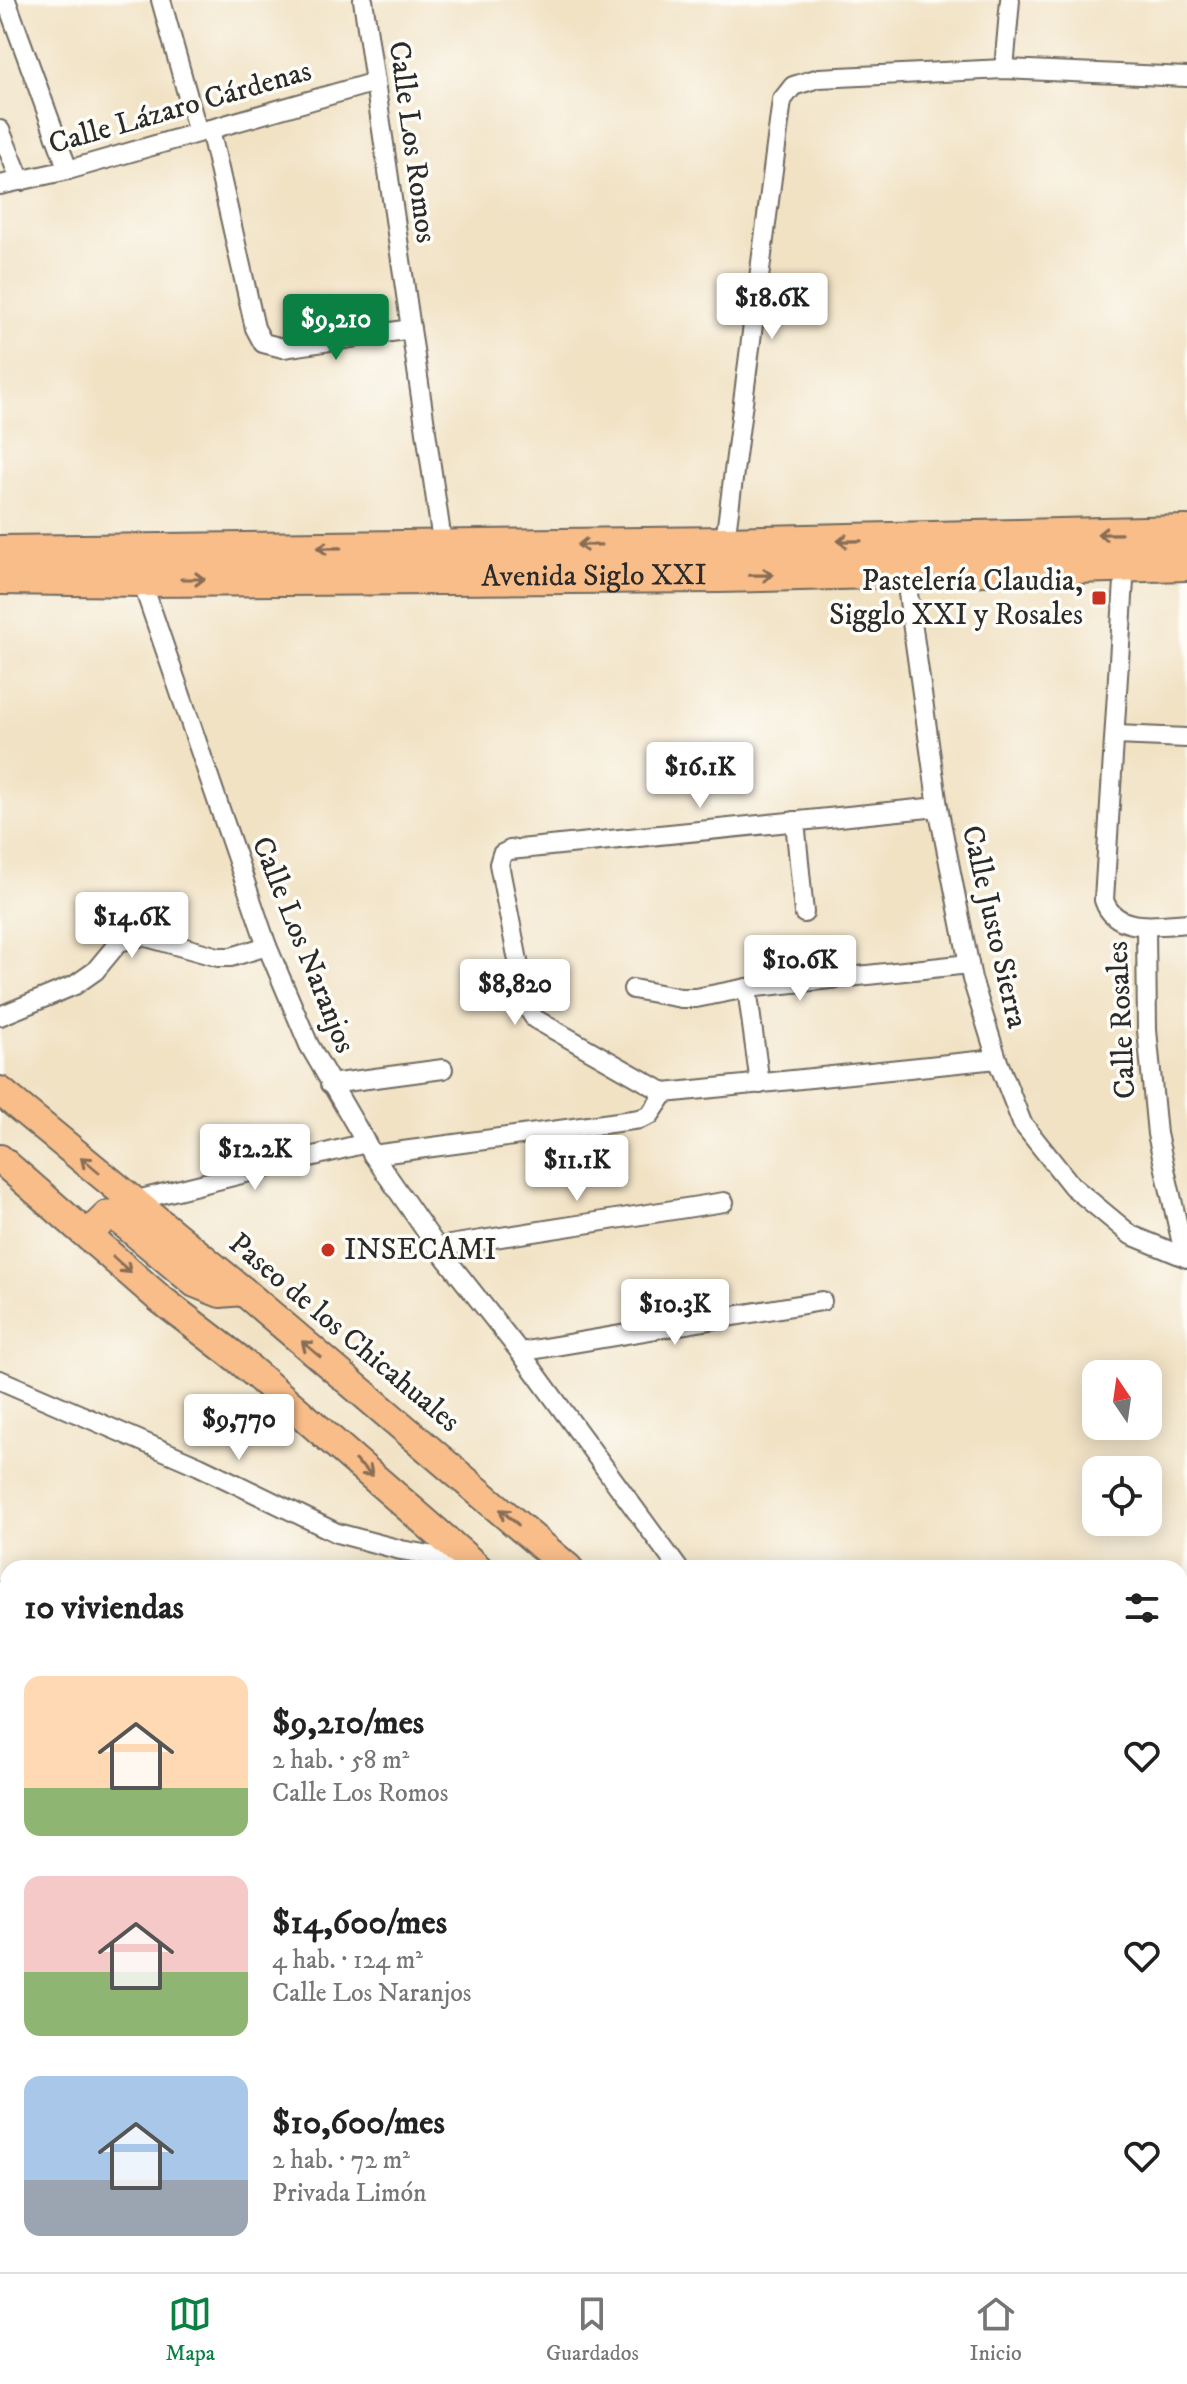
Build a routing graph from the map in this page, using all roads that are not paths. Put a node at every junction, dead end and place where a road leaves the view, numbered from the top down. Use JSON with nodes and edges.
{"nodes":[{"id":1,"x":6,"y":0,"type":"edge"},
{"id":2,"x":161,"y":0,"type":"edge"},
{"id":3,"x":363,"y":0,"type":"edge"},
{"id":4,"x":1010,"y":0,"type":"edge"},
{"id":5,"x":1004,"y":69,"type":"junction"},
{"id":6,"x":1187,"y":77,"type":"edge"},
{"id":7,"x":375,"y":82,"type":"junction"},
{"id":8,"x":0,"y":130,"type":"edge"},
{"id":9,"x":204,"y":131,"type":"junction"},
{"id":10,"x":68,"y":170,"type":"junction"},
{"id":11,"x":21,"y":181,"type":"junction"},
{"id":12,"x":0,"y":185,"type":"edge"},
{"id":13,"x":411,"y":329,"type":"junction"},
{"id":14,"x":1187,"y":533,"type":"edge"},
{"id":15,"x":12,"y":559,"type":"edge"},
{"id":16,"x":722,"y":560,"type":"junction"},
{"id":17,"x":445,"y":562,"type":"junction"},
{"id":18,"x":1187,"y":563,"type":"edge"},
{"id":19,"x":1125,"y":565,"type":"junction"},
{"id":20,"x":905,"y":572,"type":"junction"},
{"id":21,"x":139,"y":579,"type":"junction"},
{"id":22,"x":0,"y":596,"type":"edge"},
{"id":23,"x":1116,"y":735,"type":"junction"},
{"id":24,"x":1187,"y":738,"type":"edge"},
{"id":25,"x":938,"y":807,"type":"junction"},
{"id":26,"x":795,"y":821,"type":"junction"},
{"id":27,"x":804,"y":913,"type":"dead end"},
{"id":28,"x":1187,"y":923,"type":"edge"},
{"id":29,"x":1146,"y":926,"type":"junction"},
{"id":30,"x":267,"y":946,"type":"junction"},
{"id":31,"x":969,"y":964,"type":"junction"},
{"id":32,"x":747,"y":988,"type":"junction"},
{"id":33,"x":633,"y":989,"type":"dead end"},
{"id":34,"x":0,"y":1016,"type":"edge"},
{"id":35,"x":997,"y":1059,"type":"junction"},
{"id":36,"x":443,"y":1069,"type":"dead end"},
{"id":37,"x":330,"y":1084,"type":"junction"},
{"id":38,"x":760,"y":1084,"type":"junction"},
{"id":39,"x":0,"y":1091,"type":"edge"},
{"id":40,"x":665,"y":1093,"type":"junction"},
{"id":41,"x":369,"y":1149,"type":"junction"},
{"id":42,"x":0,"y":1159,"type":"edge"},
{"id":43,"x":133,"y":1201,"type":"junction"},
{"id":44,"x":724,"y":1202,"type":"dead end"},
{"id":45,"x":88,"y":1234,"type":"junction"},
{"id":46,"x":437,"y":1247,"type":"junction"},
{"id":47,"x":1186,"y":1258,"type":"edge"},
{"id":48,"x":243,"y":1291,"type":"junction"},
{"id":49,"x":822,"y":1301,"type":"dead end"},
{"id":50,"x":520,"y":1352,"type":"junction"},
{"id":51,"x":0,"y":1380,"type":"edge"},
{"id":52,"x":450,"y":1560,"type":"edge"},
{"id":53,"x":469,"y":1560,"type":"edge"},
{"id":54,"x":559,"y":1560,"type":"edge"},
{"id":55,"x":672,"y":1560,"type":"edge"}],
"edges":[{"from":1,"to":10,"type":"street"},
{"from":2,"to":9,"type":"street"},
{"from":3,"to":7,"type":"street","name":"Calle Los Romos"},
{"from":4,"to":5,"type":"street"},
{"from":5,"to":6,"type":"street"},
{"from":5,"to":16,"type":"street"},
{"from":7,"to":9,"type":"street","name":"Calle Lázaro Cárdenas"},
{"from":7,"to":13,"type":"street","name":"Calle Los Romos"},
{"from":8,"to":11,"type":"street"},
{"from":9,"to":10,"type":"street","name":"Calle Lázaro Cárdenas"},
{"from":9,"to":13,"type":"street"},
{"from":10,"to":11,"type":"street","name":"Calle Lázaro Cárdenas"},
{"from":11,"to":12,"type":"street","name":"Calle Lázaro Cárdenas"},
{"from":13,"to":17,"type":"street","name":"Calle Los Romos"},
{"from":14,"to":16,"type":"highway","name":"Avenida Siglo XXI","one_way":true},
{"from":17,"to":15,"type":"highway","name":"Avenida Siglo XXI","one_way":true},
{"from":15,"to":21,"type":"highway","name":"Avenida Siglo XXI"},
{"from":16,"to":17,"type":"highway","name":"Avenida Siglo XXI"},
{"from":16,"to":20,"type":"highway","name":"Avenida Siglo XXI","one_way":true},
{"from":21,"to":17,"type":"highway","name":"Avenida Siglo XXI","one_way":true},
{"from":18,"to":19,"type":"highway","name":"Avenida Siglo XXI"},
{"from":19,"to":20,"type":"highway","name":"Avenida Siglo XXI"},
{"from":19,"to":23,"type":"street","name":"Calle Rosales"},
{"from":20,"to":25,"type":"street","name":"Calle Justo Sierra"},
{"from":21,"to":22,"type":"highway"},
{"from":21,"to":30,"type":"street","name":"Calle Los Naranjos"},
{"from":23,"to":24,"type":"street"},
{"from":23,"to":29,"type":"street","name":"Calle Rosales"},
{"from":25,"to":26,"type":"street"},
{"from":25,"to":31,"type":"street","name":"Calle Justo Sierra"},
{"from":26,"to":27,"type":"street"},
{"from":26,"to":40,"type":"street"},
{"from":28,"to":29,"type":"street"},
{"from":29,"to":47,"type":"street","name":"Calle Rosales"},
{"from":30,"to":34,"type":"street"},
{"from":30,"to":37,"type":"street","name":"Calle Los Naranjos"},
{"from":31,"to":32,"type":"street"},
{"from":31,"to":35,"type":"street","name":"Calle Justo Sierra"},
{"from":32,"to":33,"type":"street"},
{"from":32,"to":38,"type":"street"},
{"from":35,"to":38,"type":"street"},
{"from":35,"to":47,"type":"street","name":"Calle Justo Sierra"},
{"from":36,"to":37,"type":"street"},
{"from":37,"to":41,"type":"street","name":"Calle Los Naranjos"},
{"from":38,"to":40,"type":"street"},
{"from":43,"to":39,"type":"main road","name":"Paseo de los Chicahuales","one_way":true},
{"from":40,"to":41,"type":"street"},
{"from":41,"to":43,"type":"street"},
{"from":41,"to":46,"type":"street","name":"Calle Los Naranjos"},
{"from":42,"to":45,"type":"main road"},
{"from":43,"to":48,"type":"main road","name":"Paseo de los Chicahuales"},
{"from":44,"to":46,"type":"street"},
{"from":45,"to":48,"type":"main road"},
{"from":45,"to":53,"type":"main road","one_way":true},
{"from":46,"to":50,"type":"street","name":"Calle Los Naranjos"},
{"from":54,"to":48,"type":"main road","name":"Paseo de los Chicahuales","one_way":true},
{"from":49,"to":50,"type":"street"},
{"from":50,"to":55,"type":"street","name":"Calle Los Naranjos"},
{"from":51,"to":52,"type":"street"}]}
